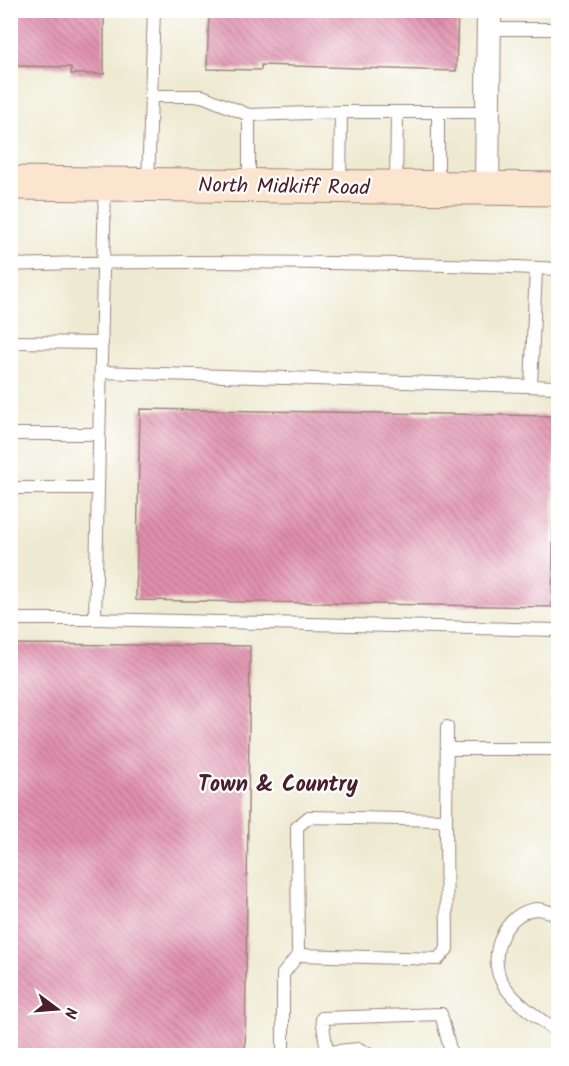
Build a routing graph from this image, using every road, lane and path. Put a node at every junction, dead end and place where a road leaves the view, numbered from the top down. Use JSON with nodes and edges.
{"nodes":[{"id":1,"x":154,"y":10,"type":"edge"},
{"id":2,"x":489,"y":20,"type":"edge"},
{"id":3,"x":558,"y":30,"type":"edge"},
{"id":4,"x":152,"y":96,"type":"junction"},
{"id":5,"x":341,"y":112,"type":"junction"},
{"id":6,"x":397,"y":112,"type":"junction"},
{"id":7,"x":438,"y":112,"type":"junction"},
{"id":8,"x":488,"y":112,"type":"junction"},
{"id":9,"x":249,"y":115,"type":"junction"},
{"id":10,"x":10,"y":183,"type":"edge"},
{"id":11,"x":105,"y":184,"type":"junction"},
{"id":12,"x":148,"y":185,"type":"junction"},
{"id":13,"x":249,"y":185,"type":"junction"},
{"id":14,"x":340,"y":187,"type":"junction"},
{"id":15,"x":396,"y":187,"type":"junction"},
{"id":16,"x":438,"y":188,"type":"junction"},
{"id":17,"x":487,"y":188,"type":"junction"},
{"id":18,"x":558,"y":189,"type":"edge"},
{"id":19,"x":103,"y":262,"type":"junction"},
{"id":20,"x":10,"y":265,"type":"edge"},
{"id":21,"x":536,"y":268,"type":"junction"},
{"id":22,"x":558,"y":269,"type":"edge"},
{"id":23,"x":10,"y":342,"type":"edge"},
{"id":24,"x":102,"y":343,"type":"junction"},
{"id":25,"x":101,"y":372,"type":"junction"},
{"id":26,"x":531,"y":386,"type":"junction"},
{"id":27,"x":558,"y":387,"type":"edge"},
{"id":28,"x":10,"y":434,"type":"edge"},
{"id":29,"x":99,"y":434,"type":"junction"},
{"id":30,"x":10,"y":488,"type":"edge"},
{"id":31,"x":98,"y":488,"type":"junction"},
{"id":32,"x":10,"y":619,"type":"edge"},
{"id":33,"x":95,"y":619,"type":"junction"},
{"id":34,"x":558,"y":630,"type":"edge"},
{"id":35,"x":447,"y":727,"type":"dead end"},
{"id":36,"x":447,"y":748,"type":"junction"},
{"id":37,"x":558,"y":749,"type":"edge"},
{"id":38,"x":446,"y":820,"type":"junction"},
{"id":39,"x":558,"y":914,"type":"edge"},
{"id":40,"x":298,"y":955,"type":"junction"},
{"id":41,"x":558,"y":1032,"type":"edge"},
{"id":42,"x":327,"y":1054,"type":"edge"},
{"id":43,"x":283,"y":1056,"type":"edge"},
{"id":44,"x":372,"y":1056,"type":"edge"},
{"id":45,"x":450,"y":1056,"type":"edge"}],
"edges":[{"from":1,"to":4,"type":"lane"},
{"from":2,"to":3,"type":"lane"},
{"from":2,"to":8,"type":"street"},
{"from":4,"to":9,"type":"lane"},
{"from":4,"to":12,"type":"lane"},
{"from":5,"to":6,"type":"lane"},
{"from":5,"to":9,"type":"lane"},
{"from":5,"to":14,"type":"lane"},
{"from":6,"to":7,"type":"lane"},
{"from":6,"to":15,"type":"lane"},
{"from":7,"to":8,"type":"lane"},
{"from":7,"to":16,"type":"lane"},
{"from":8,"to":17,"type":"street"},
{"from":9,"to":13,"type":"lane"},
{"from":10,"to":11,"type":"main road","name":"North Midkiff Road"},
{"from":11,"to":12,"type":"main road","name":"North Midkiff Road"},
{"from":11,"to":19,"type":"lane"},
{"from":12,"to":13,"type":"main road","name":"North Midkiff Road"},
{"from":13,"to":14,"type":"main road","name":"North Midkiff Road"},
{"from":14,"to":15,"type":"main road","name":"North Midkiff Road"},
{"from":15,"to":16,"type":"main road","name":"North Midkiff Road"},
{"from":16,"to":17,"type":"main road","name":"North Midkiff Road"},
{"from":17,"to":18,"type":"main road","name":"North Midkiff Road"},
{"from":19,"to":20,"type":"lane"},
{"from":19,"to":21,"type":"lane"},
{"from":19,"to":24,"type":"lane"},
{"from":21,"to":22,"type":"lane"},
{"from":21,"to":26,"type":"lane"},
{"from":23,"to":24,"type":"lane"},
{"from":24,"to":25,"type":"lane"},
{"from":25,"to":26,"type":"lane"},
{"from":25,"to":29,"type":"lane"},
{"from":26,"to":27,"type":"lane"},
{"from":28,"to":29,"type":"lane"},
{"from":29,"to":31,"type":"lane"},
{"from":30,"to":31,"type":"lane"},
{"from":31,"to":33,"type":"lane"},
{"from":32,"to":33,"type":"lane"},
{"from":33,"to":34,"type":"lane"},
{"from":35,"to":36,"type":"lane"},
{"from":36,"to":37,"type":"lane"},
{"from":36,"to":38,"type":"lane"},
{"from":38,"to":40,"type":"lane"},
{"from":38,"to":40,"type":"lane"},
{"from":39,"to":41,"type":"lane"},
{"from":40,"to":43,"type":"lane"},
{"from":42,"to":44,"type":"lane"},
{"from":42,"to":45,"type":"lane"}]}
